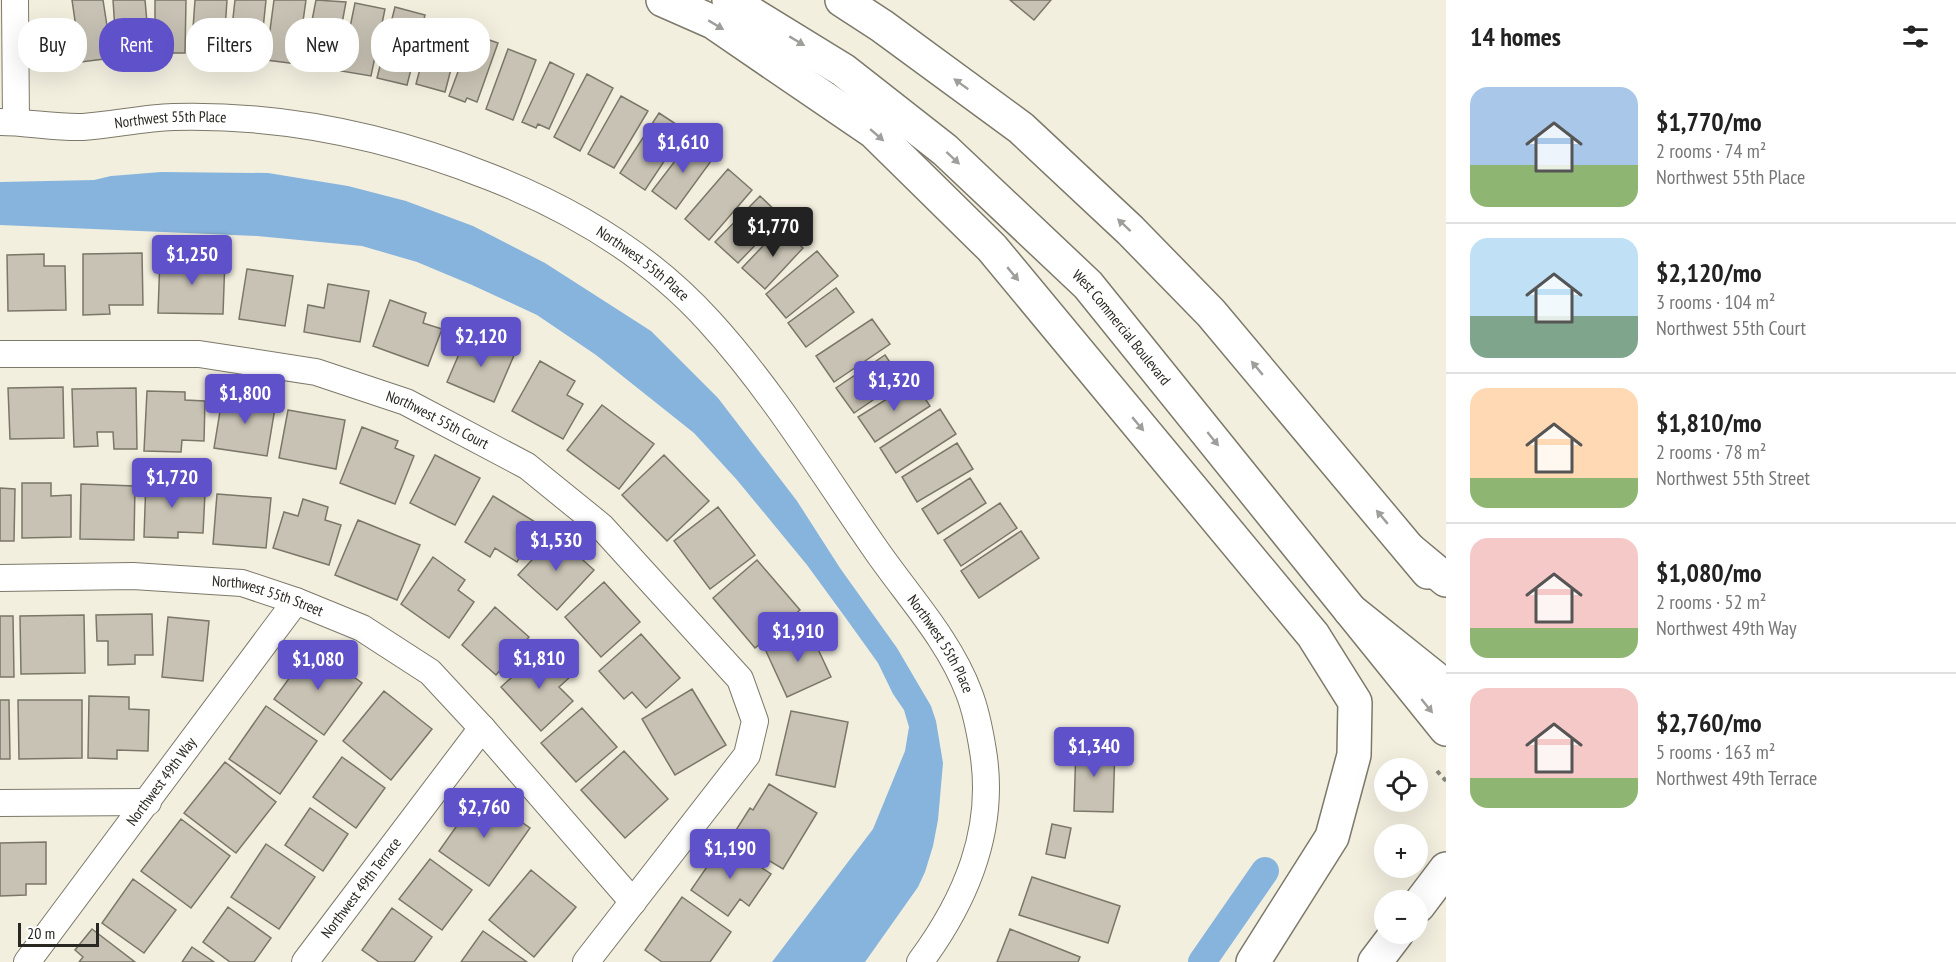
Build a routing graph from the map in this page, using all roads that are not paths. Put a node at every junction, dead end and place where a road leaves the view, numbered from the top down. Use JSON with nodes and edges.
{"nodes":[{"id":1,"x":15,"y":0,"type":"edge"},
{"id":2,"x":663,"y":0,"type":"edge"},
{"id":3,"x":729,"y":0,"type":"edge"},
{"id":4,"x":842,"y":0,"type":"edge"},
{"id":5,"x":8,"y":122,"type":"edge"},
{"id":6,"x":0,"y":354,"type":"edge"},
{"id":7,"x":1410,"y":550,"type":"junction"},
{"id":8,"x":0,"y":578,"type":"edge"},
{"id":9,"x":1446,"y":580,"type":"edge"},
{"id":10,"x":1446,"y":595,"type":"edge"},
{"id":11,"x":296,"y":601,"type":"junction"},
{"id":12,"x":1350,"y":610,"type":"junction"},
{"id":13,"x":1446,"y":687,"type":"edge"},
{"id":14,"x":482,"y":728,"type":"junction"},
{"id":15,"x":1446,"y":729,"type":"edge"},
{"id":16,"x":148,"y":802,"type":"junction"},
{"id":17,"x":0,"y":803,"type":"edge"},
{"id":18,"x":1446,"y":869,"type":"edge"},
{"id":19,"x":1428,"y":893,"type":"edge"},
{"id":20,"x":633,"y":902,"type":"junction"},
{"id":21,"x":1389,"y":944,"type":"edge"},
{"id":22,"x":27,"y":962,"type":"edge"},
{"id":23,"x":305,"y":962,"type":"edge"},
{"id":24,"x":586,"y":962,"type":"edge"},
{"id":25,"x":920,"y":962,"type":"edge"},
{"id":26,"x":1252,"y":962,"type":"edge"},
{"id":27,"x":1375,"y":962,"type":"edge"}],
"edges":[{"from":1,"to":5,"type":"street"},
{"from":2,"to":26,"type":"highway","one_way":true},
{"from":3,"to":12,"type":"highway","name":"West Commercial Boulevard","one_way":true},
{"from":7,"to":4,"type":"highway","one_way":true},
{"from":5,"to":25,"type":"street","name":"Northwest 55th Place"},
{"from":6,"to":20,"type":"street","name":"Northwest 55th Court"},
{"from":7,"to":9,"type":"highway"},
{"from":7,"to":10,"type":"highway"},
{"from":8,"to":11,"type":"street","name":"Northwest 55th Street"},
{"from":11,"to":14,"type":"street","name":"Northwest 55th Street"},
{"from":11,"to":16,"type":"street","name":"Northwest 49th Way"},
{"from":12,"to":13,"type":"highway"},
{"from":12,"to":15,"type":"highway","name":"West Commercial Boulevard","one_way":true},
{"from":14,"to":20,"type":"street","name":"Northwest 55th Street"},
{"from":14,"to":23,"type":"street","name":"Northwest 49th Terrace"},
{"from":16,"to":17,"type":"street"},
{"from":16,"to":22,"type":"street","name":"Northwest 49th Way"},
{"from":18,"to":19,"type":"highway"},
{"from":20,"to":24,"type":"street"},
{"from":21,"to":27,"type":"highway"}]}
